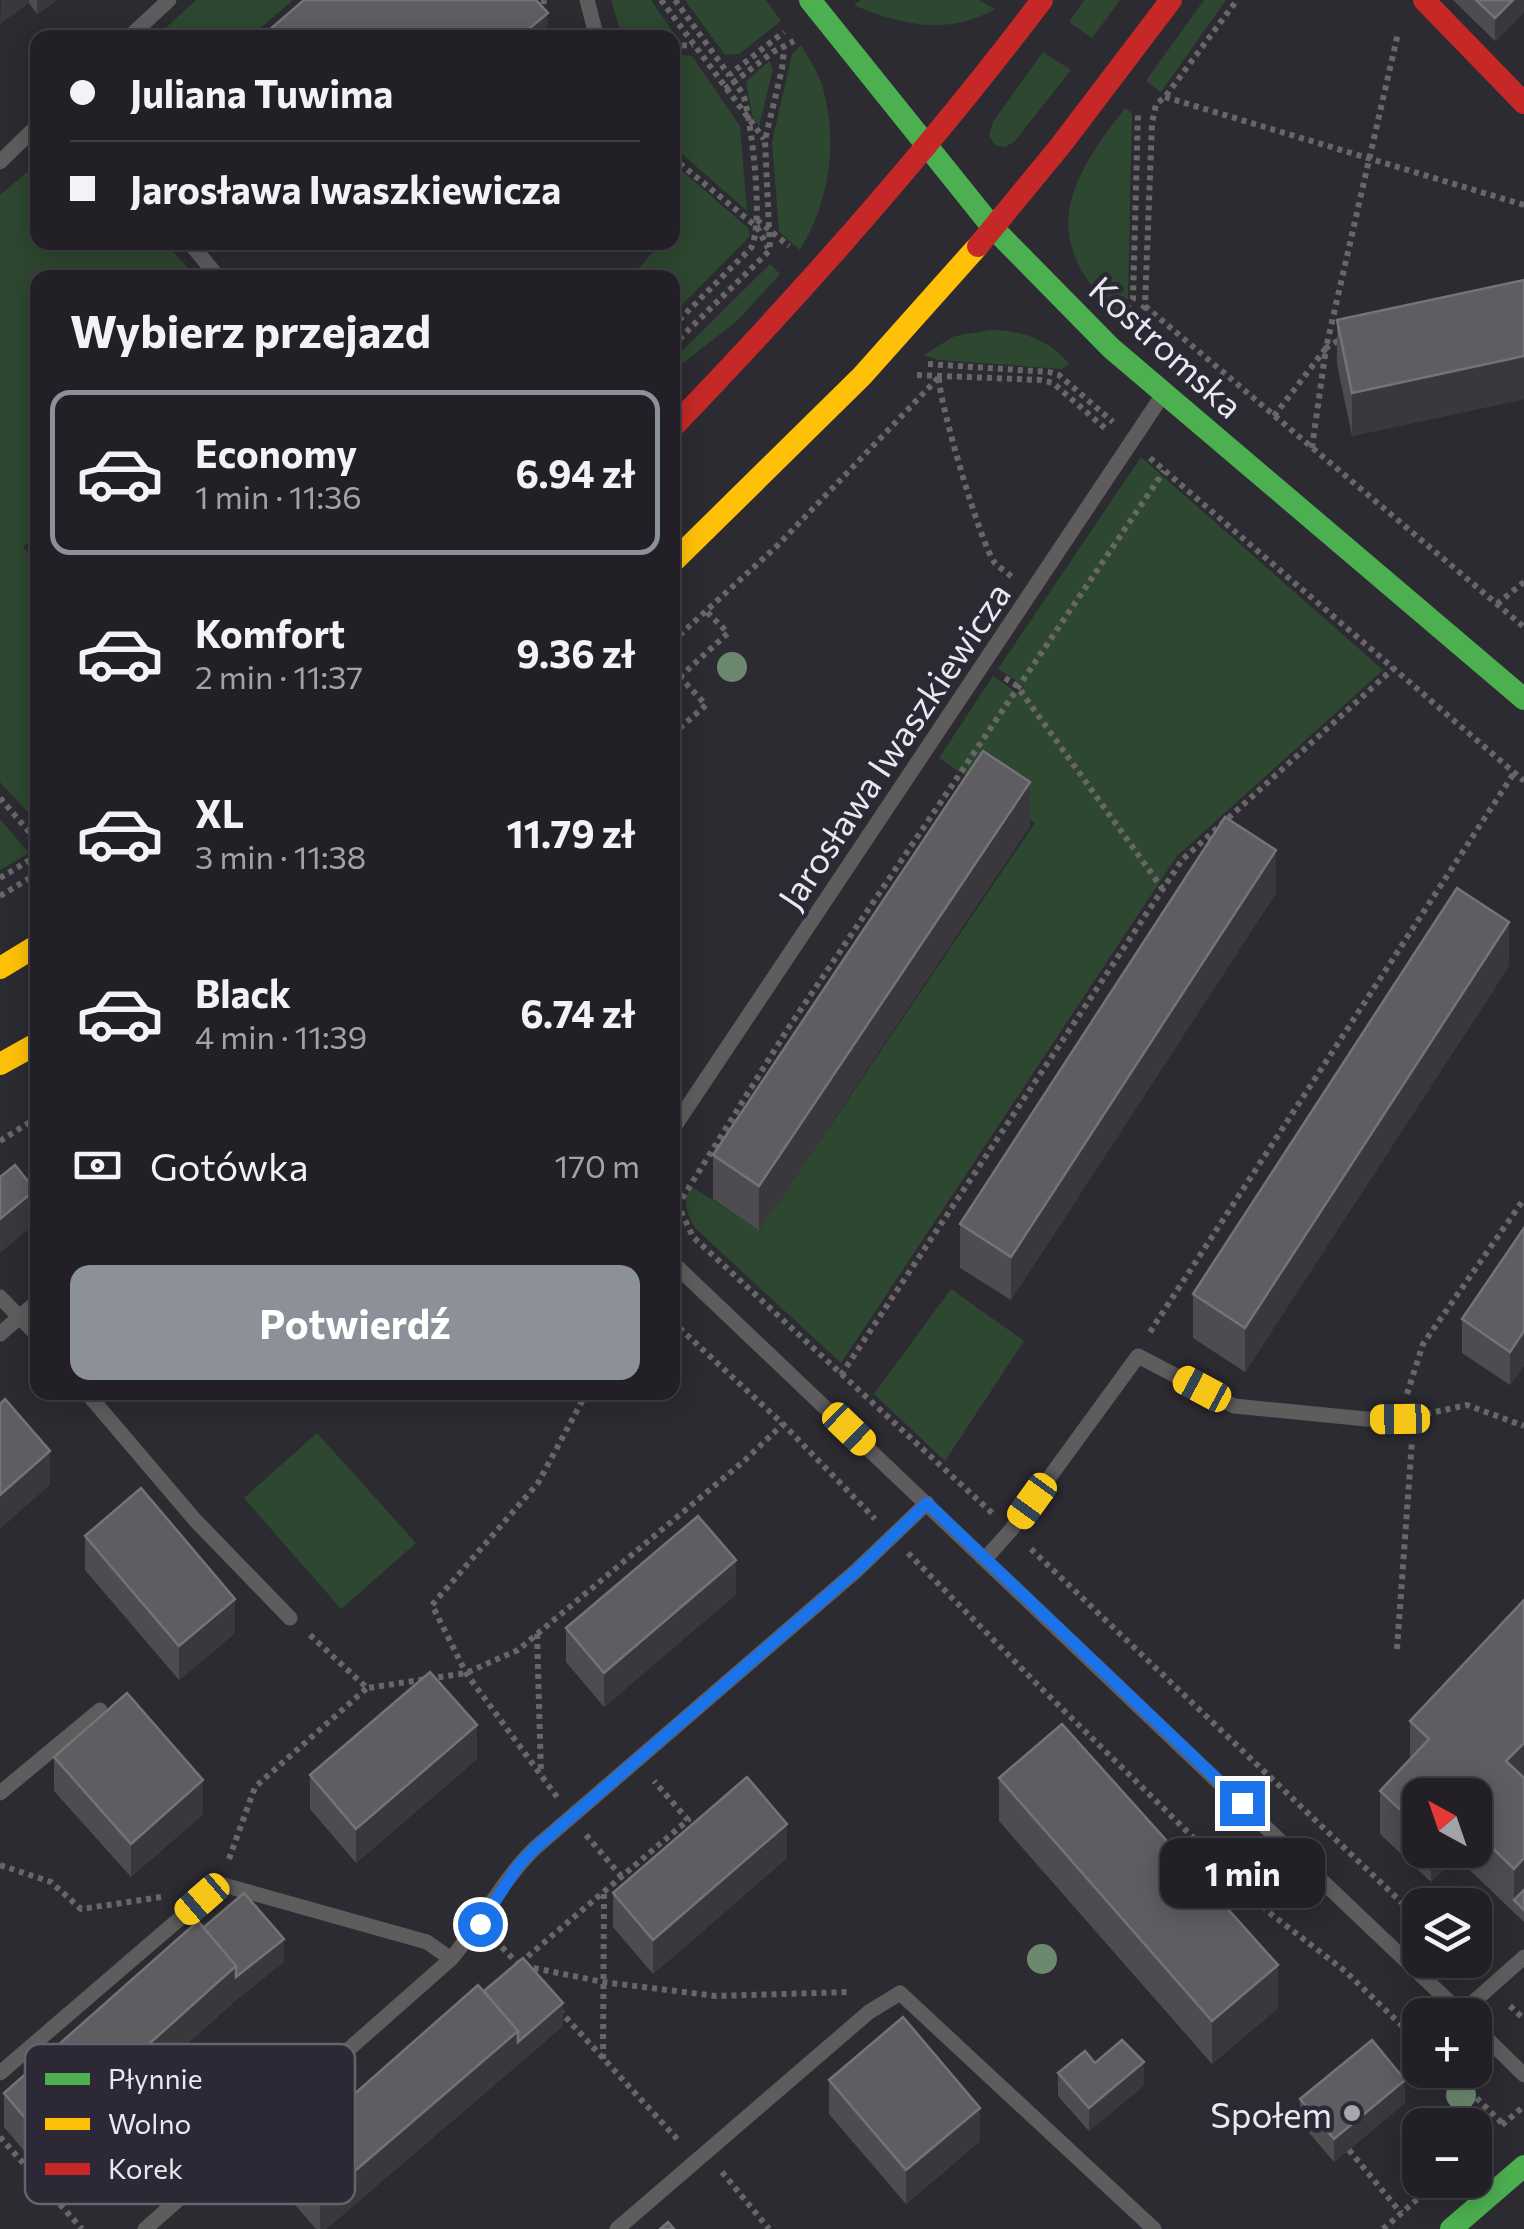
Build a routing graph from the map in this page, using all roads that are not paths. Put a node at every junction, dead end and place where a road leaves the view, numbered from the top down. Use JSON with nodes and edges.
{"nodes":[{"id":1,"x":170,"y":0,"type":"edge"},
{"id":2,"x":587,"y":0,"type":"edge"},
{"id":3,"x":1042,"y":0,"type":"edge"},
{"id":4,"x":1170,"y":0,"type":"edge"},
{"id":5,"x":1424,"y":0,"type":"edge"},
{"id":6,"x":813,"y":3,"type":"edge"},
{"id":7,"x":137,"y":30,"type":"edge"},
{"id":8,"x":595,"y":30,"type":"edge"},
{"id":9,"x":1524,"y":103,"type":"edge"},
{"id":10,"x":30,"y":133,"type":"edge"},
{"id":11,"x":929,"y":147,"type":"junction"},
{"id":12,"x":0,"y":162,"type":"edge"},
{"id":13,"x":993,"y":228,"type":"junction"},
{"id":14,"x":196,"y":250,"type":"edge"},
{"id":15,"x":212,"y":270,"type":"edge"},
{"id":16,"x":1164,"y":393,"type":"junction"},
{"id":17,"x":680,"y":420,"type":"edge"},
{"id":18,"x":680,"y":555,"type":"edge"},
{"id":19,"x":1524,"y":698,"type":"edge"},
{"id":20,"x":30,"y":950,"type":"edge"},
{"id":21,"x":0,"y":968,"type":"edge"},
{"id":22,"x":30,"y":1048,"type":"edge"},
{"id":23,"x":0,"y":1064,"type":"edge"},
{"id":24,"x":680,"y":1118,"type":"edge"},
{"id":25,"x":680,"y":1270,"type":"edge"},
{"id":26,"x":0,"y":1297,"type":"edge"},
{"id":27,"x":30,"y":1309,"type":"edge"},
{"id":28,"x":20,"y":1317,"type":"junction"},
{"id":29,"x":30,"y":1328,"type":"edge"},
{"id":30,"x":0,"y":1334,"type":"edge"},
{"id":31,"x":93,"y":1400,"type":"edge"},
{"id":32,"x":1400,"y":1419,"type":"road end"},
{"id":33,"x":927,"y":1503,"type":"junction"},
{"id":34,"x":985,"y":1560,"type":"junction"},
{"id":35,"x":290,"y":1618,"type":"road end"},
{"id":36,"x":100,"y":1710,"type":"dead end"},
{"id":37,"x":0,"y":1793,"type":"edge"},
{"id":38,"x":1524,"y":1957,"type":"edge"},
{"id":39,"x":451,"y":1960,"type":"junction"},
{"id":40,"x":1445,"y":1998,"type":"edge"},
{"id":41,"x":1479,"y":1998,"type":"edge"},
{"id":42,"x":34,"y":2044,"type":"edge"},
{"id":43,"x":1492,"y":2044,"type":"edge"},
{"id":44,"x":355,"y":2045,"type":"edge"},
{"id":45,"x":25,"y":2051,"type":"edge"},
{"id":46,"x":0,"y":2073,"type":"edge"},
{"id":47,"x":1524,"y":2075,"type":"edge"},
{"id":48,"x":1524,"y":2166,"type":"edge"},
{"id":49,"x":174,"y":2204,"type":"edge"},
{"id":50,"x":146,"y":2229,"type":"edge"},
{"id":51,"x":617,"y":2229,"type":"edge"},
{"id":52,"x":1154,"y":2229,"type":"edge"},
{"id":53,"x":1451,"y":2229,"type":"edge"}],
"edges":[{"from":1,"to":7,"type":"lane"},
{"from":2,"to":8,"type":"lane"},
{"from":3,"to":11,"type":"main road"},
{"from":4,"to":13,"type":"main road"},
{"from":5,"to":9,"type":"main road"},
{"from":6,"to":11,"type":"main road","name":"Kostromska"},
{"from":10,"to":12,"type":"lane"},
{"from":11,"to":13,"type":"main road","name":"Kostromska"},
{"from":11,"to":17,"type":"main road"},
{"from":13,"to":16,"type":"main road","name":"Kostromska"},
{"from":13,"to":18,"type":"main road"},
{"from":14,"to":15,"type":"lane"},
{"from":16,"to":19,"type":"main road","name":"Kostromska"},
{"from":16,"to":24,"type":"lane","name":"Jarosława Iwaszkiewicza"},
{"from":20,"to":21,"type":"main road"},
{"from":22,"to":23,"type":"main road"},
{"from":25,"to":33,"type":"lane"},
{"from":26,"to":28,"type":"lane"},
{"from":27,"to":28,"type":"lane"},
{"from":28,"to":29,"type":"lane"},
{"from":28,"to":30,"type":"lane"},
{"from":31,"to":35,"type":"lane"},
{"from":32,"to":34,"type":"lane"},
{"from":33,"to":34,"type":"lane"},
{"from":33,"to":39,"type":"lane"},
{"from":34,"to":40,"type":"lane"},
{"from":36,"to":37,"type":"lane"},
{"from":38,"to":41,"type":"lane"},
{"from":39,"to":42,"type":"lane"},
{"from":39,"to":44,"type":"lane"},
{"from":43,"to":47,"type":"lane"},
{"from":45,"to":46,"type":"lane"},
{"from":48,"to":53,"type":"main road"},
{"from":49,"to":50,"type":"lane"},
{"from":51,"to":52,"type":"lane"}]}
